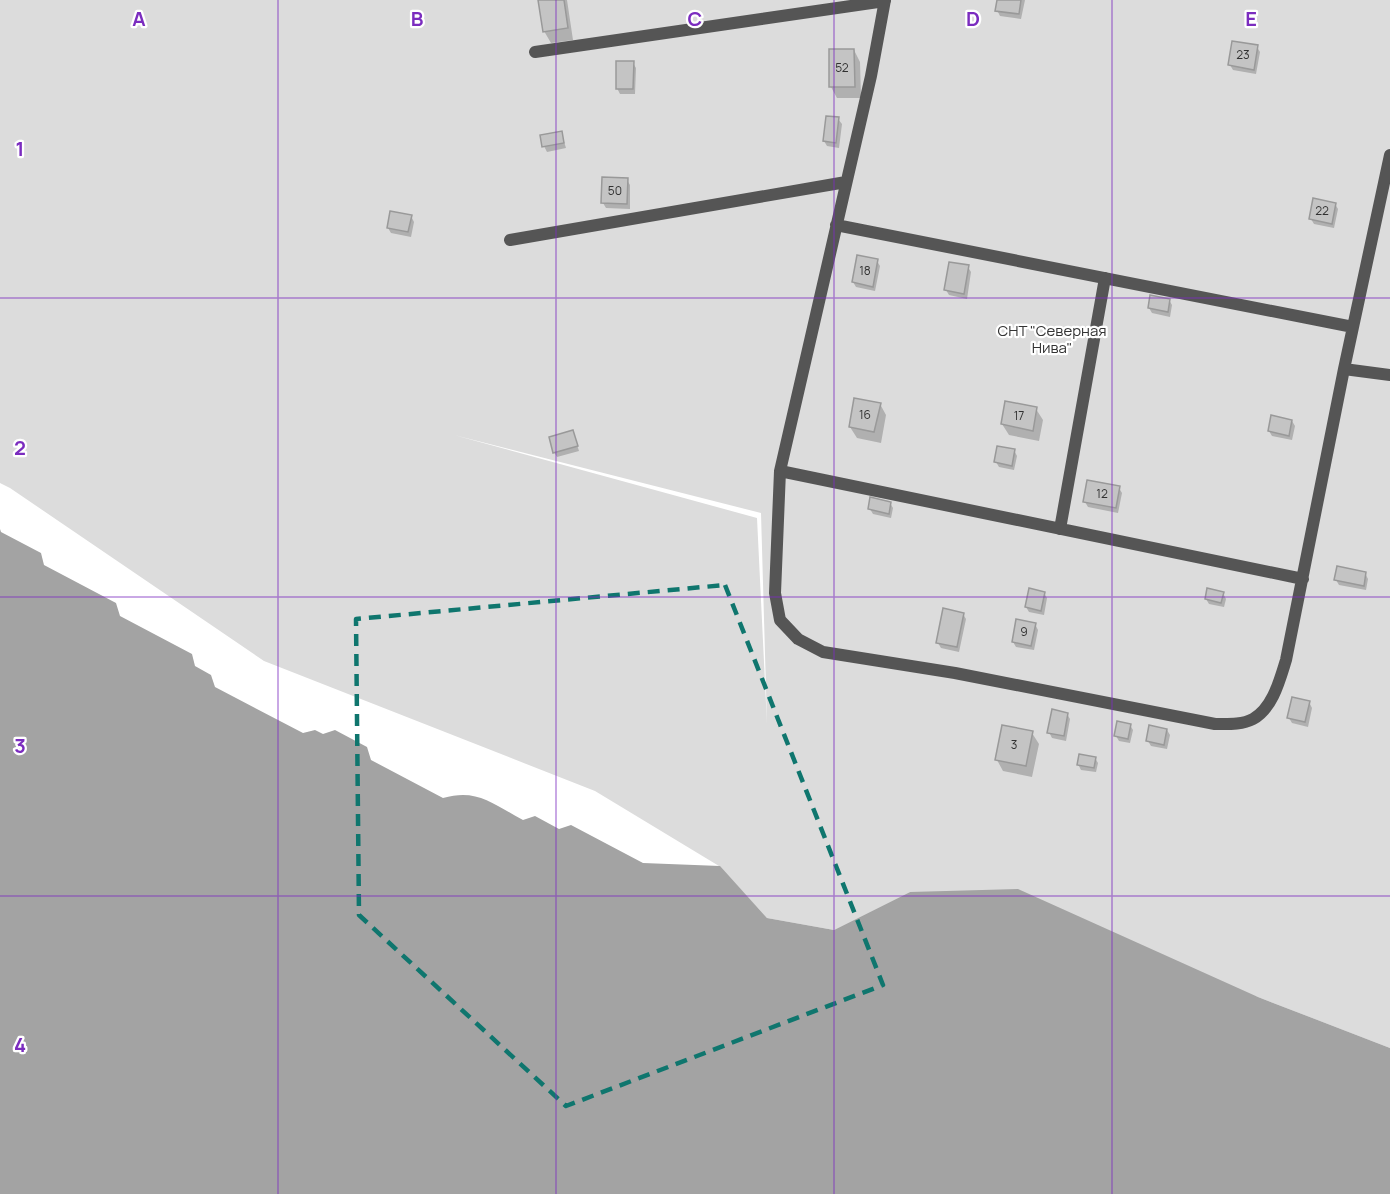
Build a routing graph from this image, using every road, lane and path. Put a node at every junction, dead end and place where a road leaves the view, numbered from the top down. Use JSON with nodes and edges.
{"nodes":[{"id":1,"x":885,"y":1,"type":"edge"},
{"id":2,"x":535,"y":52,"type":"dead end"},
{"id":3,"x":1390,"y":155,"type":"edge"},
{"id":4,"x":846,"y":182,"type":"junction"},
{"id":5,"x":836,"y":225,"type":"junction"},
{"id":6,"x":510,"y":240,"type":"dead end"},
{"id":7,"x":1105,"y":278,"type":"junction"},
{"id":8,"x":1353,"y":327,"type":"junction"},
{"id":9,"x":1344,"y":369,"type":"junction"},
{"id":10,"x":1390,"y":375,"type":"edge"},
{"id":11,"x":780,"y":471,"type":"junction"},
{"id":12,"x":1060,"y":529,"type":"junction"},
{"id":13,"x":1303,"y":579,"type":"junction"}],
"edges":[{"from":1,"to":2,"type":"lane"},
{"from":1,"to":4,"type":"lane"},
{"from":3,"to":8,"type":"lane"},
{"from":4,"to":5,"type":"lane"},
{"from":4,"to":6,"type":"lane"},
{"from":5,"to":7,"type":"lane"},
{"from":5,"to":11,"type":"lane"},
{"from":7,"to":8,"type":"lane"},
{"from":7,"to":12,"type":"lane"},
{"from":8,"to":9,"type":"lane"},
{"from":9,"to":10,"type":"lane"},
{"from":9,"to":13,"type":"lane"},
{"from":11,"to":12,"type":"lane"},
{"from":11,"to":13,"type":"lane"},
{"from":12,"to":13,"type":"lane"}]}
